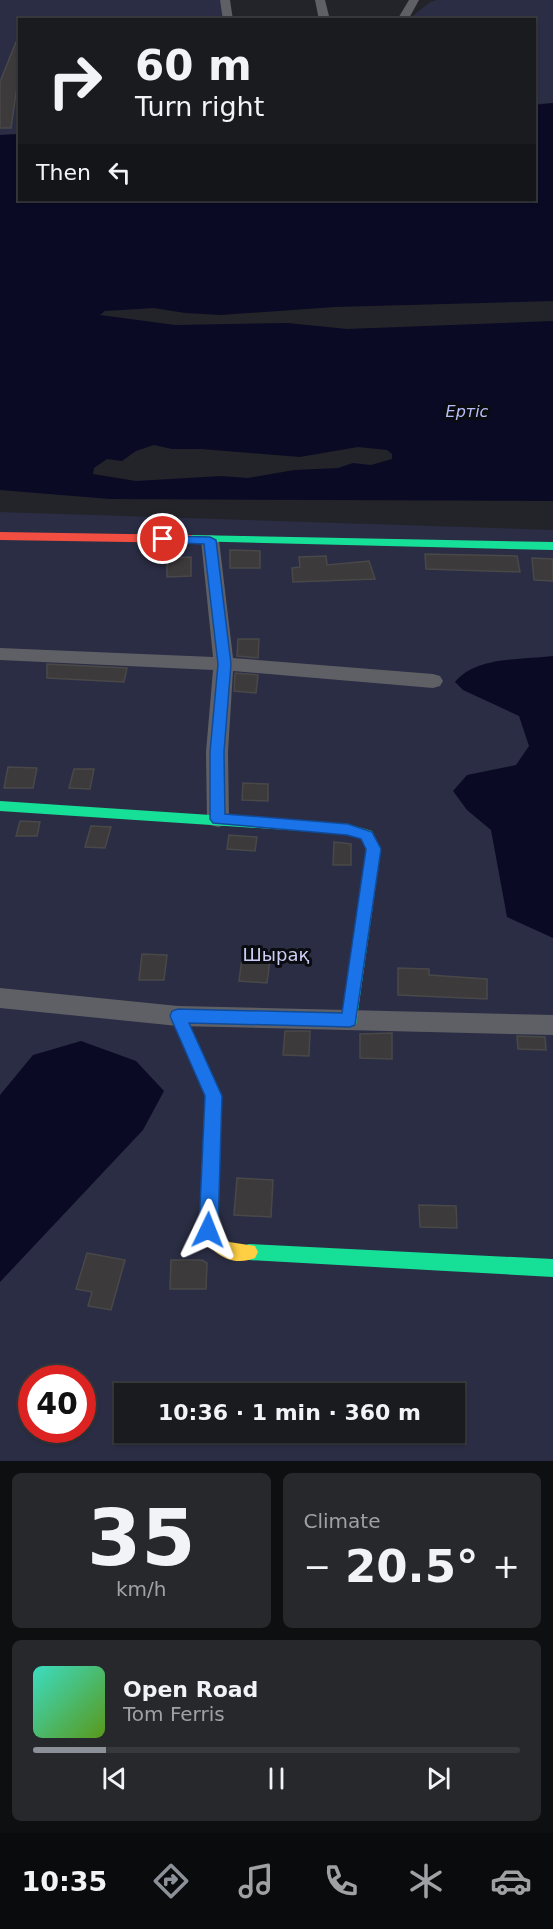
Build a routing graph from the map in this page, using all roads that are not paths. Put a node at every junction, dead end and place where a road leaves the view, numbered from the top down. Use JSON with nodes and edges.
{"nodes":[{"id":1,"x":225,"y":0,"type":"edge"},
{"id":2,"x":320,"y":0,"type":"edge"},
{"id":3,"x":414,"y":0,"type":"edge"},
{"id":4,"x":228,"y":18,"type":"edge"},
{"id":5,"x":324,"y":18,"type":"edge"},
{"id":6,"x":403,"y":18,"type":"edge"},
{"id":7,"x":0,"y":536,"type":"edge"},
{"id":8,"x":210,"y":540,"type":"junction"},
{"id":9,"x":553,"y":546,"type":"edge"},
{"id":10,"x":0,"y":654,"type":"edge"},
{"id":11,"x":224,"y":664,"type":"junction"},
{"id":12,"x":433,"y":681,"type":"dead end"},
{"id":13,"x":0,"y":806,"type":"edge"},
{"id":14,"x":218,"y":819,"type":"junction"},
{"id":15,"x":0,"y":998,"type":"edge"},
{"id":16,"x":178,"y":1016,"type":"junction"},
{"id":17,"x":350,"y":1020,"type":"junction"},
{"id":18,"x":553,"y":1025,"type":"edge"},
{"id":19,"x":553,"y":1268,"type":"edge"}],
"edges":[{"from":1,"to":4,"type":"street"},
{"from":2,"to":5,"type":"street"},
{"from":3,"to":6,"type":"street"},
{"from":7,"to":8,"type":"street"},
{"from":8,"to":9,"type":"street"},
{"from":8,"to":11,"type":"street"},
{"from":10,"to":11,"type":"street"},
{"from":11,"to":12,"type":"street"},
{"from":11,"to":14,"type":"street"},
{"from":13,"to":14,"type":"street"},
{"from":14,"to":17,"type":"street"},
{"from":15,"to":16,"type":"street"},
{"from":16,"to":17,"type":"street"},
{"from":16,"to":19,"type":"street"},
{"from":17,"to":18,"type":"street"}]}
